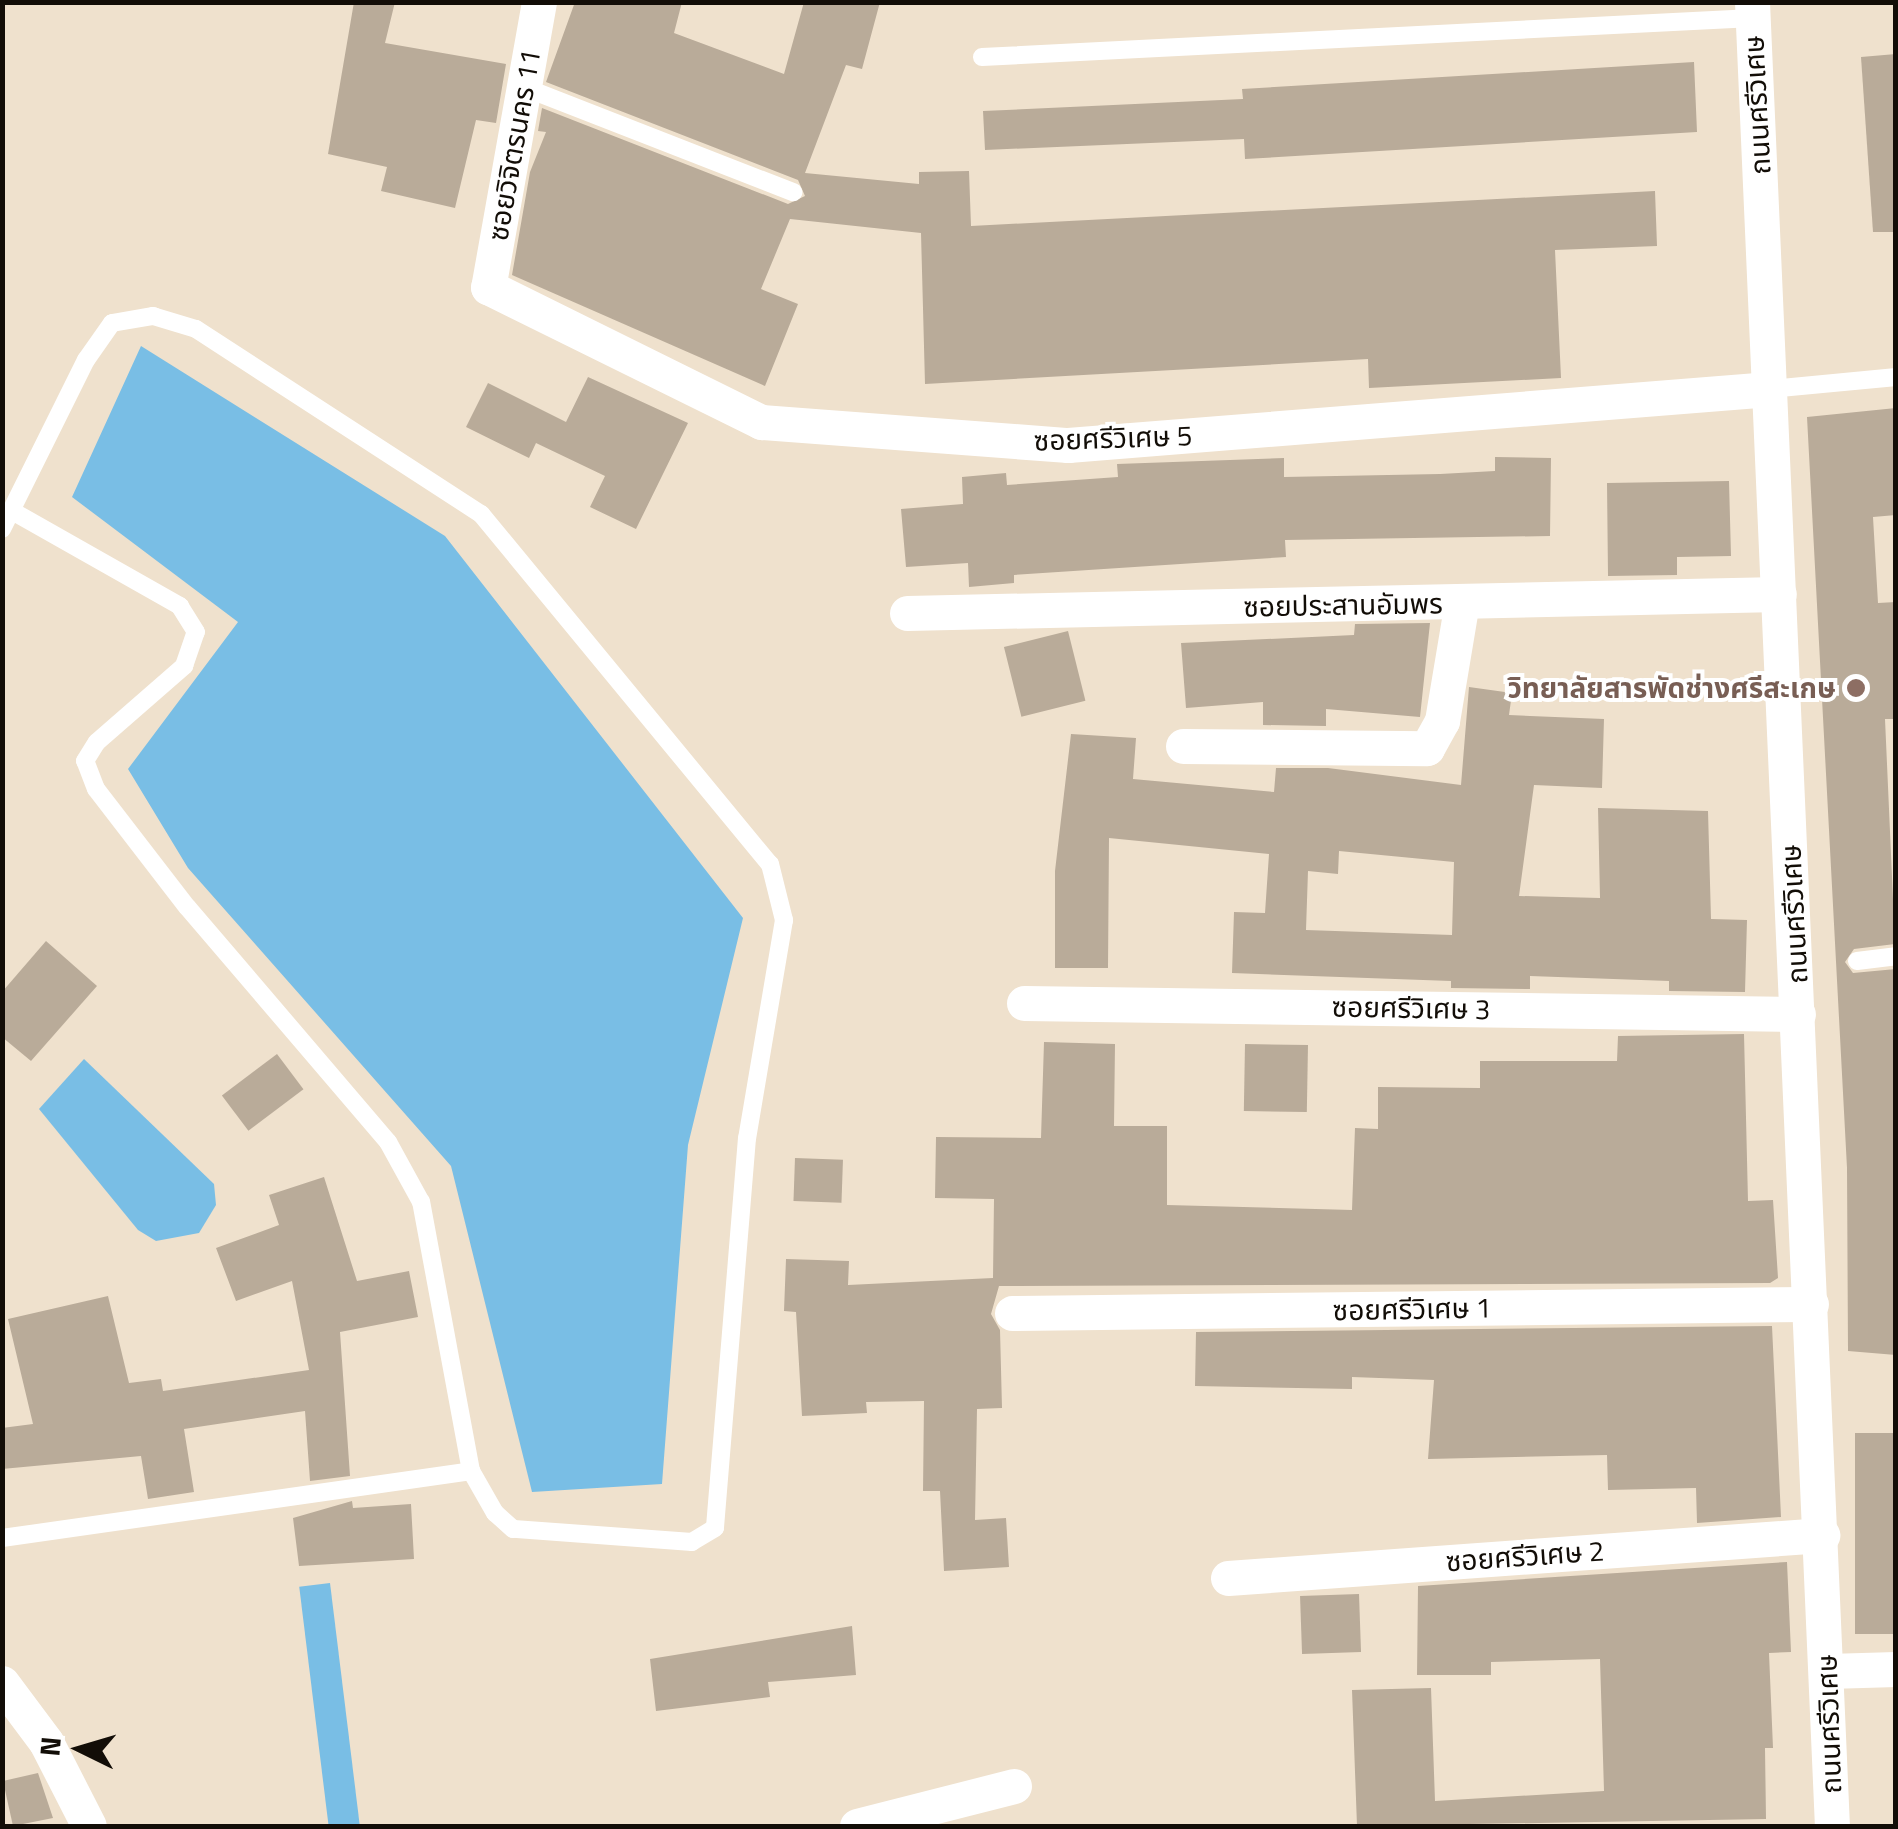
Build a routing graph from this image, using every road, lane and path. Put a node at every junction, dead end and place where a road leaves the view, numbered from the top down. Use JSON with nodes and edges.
{"nodes":[{"id":1,"x":540,"y":2,"type":"edge"},
{"id":2,"x":1753,"y":10,"type":"edge"},
{"id":3,"x":982,"y":58,"type":"dead end"},
{"id":4,"x":526,"y":88,"type":"junction"},
{"id":5,"x":793,"y":192,"type":"dead end"},
{"id":6,"x":488,"y":287,"type":"joint"},
{"id":7,"x":1896,"y":378,"type":"edge"},
{"id":8,"x":1770,"y":389,"type":"junction"},
{"id":9,"x":12,"y":511,"type":"junction"},
{"id":10,"x":2,"y":529,"type":"edge"},
{"id":11,"x":1779,"y":594,"type":"junction"},
{"id":12,"x":1462,"y":602,"type":"junction"},
{"id":13,"x":907,"y":613,"type":"dead end"},
{"id":14,"x":1182,"y":746,"type":"dead end"},
{"id":15,"x":1896,"y":956,"type":"edge"},
{"id":16,"x":1858,"y":960,"type":"dead end"},
{"id":17,"x":1024,"y":1002,"type":"dead end"},
{"id":18,"x":1798,"y":1014,"type":"junction"},
{"id":19,"x":1811,"y":1304,"type":"junction"},
{"id":20,"x":1012,"y":1314,"type":"dead end"},
{"id":21,"x":471,"y":1470,"type":"junction"},
{"id":22,"x":1822,"y":1534,"type":"junction"},
{"id":23,"x":2,"y":1538,"type":"edge"},
{"id":24,"x":1228,"y":1578,"type":"dead end"},
{"id":25,"x":1896,"y":1669,"type":"edge"},
{"id":26,"x":1828,"y":1671,"type":"junction"},
{"id":27,"x":2,"y":1683,"type":"edge"},
{"id":28,"x":1014,"y":1786,"type":"dead end"},
{"id":29,"x":89,"y":1826,"type":"edge"},
{"id":30,"x":856,"y":1826,"type":"edge"},
{"id":31,"x":1832,"y":1826,"type":"edge"}],
"edges":[{"from":1,"to":4,"type":"street","name":"ซอยวิจิตรนคร 11"},
{"from":2,"to":3,"type":"lane"},
{"from":2,"to":8,"type":"street","name":"ถนนศรีวิเศษ"},
{"from":4,"to":5,"type":"lane"},
{"from":4,"to":6,"type":"street","name":"ซอยวิจิตรนคร 11"},
{"from":6,"to":8,"type":"street","name":"ซอยศรีวิเศษ 5"},
{"from":7,"to":8,"type":"lane"},
{"from":8,"to":11,"type":"street","name":"ถนนศรีวิเศษ"},
{"from":9,"to":10,"type":"lane"},
{"from":9,"to":21,"type":"lane"},
{"from":9,"to":21,"type":"lane"},
{"from":11,"to":12,"type":"street","name":"ซอยประสานอัมพร"},
{"from":11,"to":18,"type":"street","name":"ถนนศรีวิเศษ"},
{"from":12,"to":13,"type":"street","name":"ซอยประสานอัมพร"},
{"from":12,"to":14,"type":"street"},
{"from":15,"to":16,"type":"lane"},
{"from":17,"to":18,"type":"street","name":"ซอยศรีวิเศษ 3"},
{"from":18,"to":19,"type":"street","name":"ถนนศรีวิเศษ"},
{"from":19,"to":20,"type":"street","name":"ซอยศรีวิเศษ 1"},
{"from":19,"to":22,"type":"street","name":"ถนนศรีวิเศษ"},
{"from":21,"to":23,"type":"lane"},
{"from":22,"to":24,"type":"street","name":"ซอยศรีวิเศษ 2"},
{"from":22,"to":26,"type":"street","name":"ถนนศรีวิเศษ"},
{"from":25,"to":26,"type":"street"},
{"from":26,"to":31,"type":"street","name":"ถนนศรีวิเศษ"},
{"from":27,"to":29,"type":"street"},
{"from":28,"to":30,"type":"street"}]}
